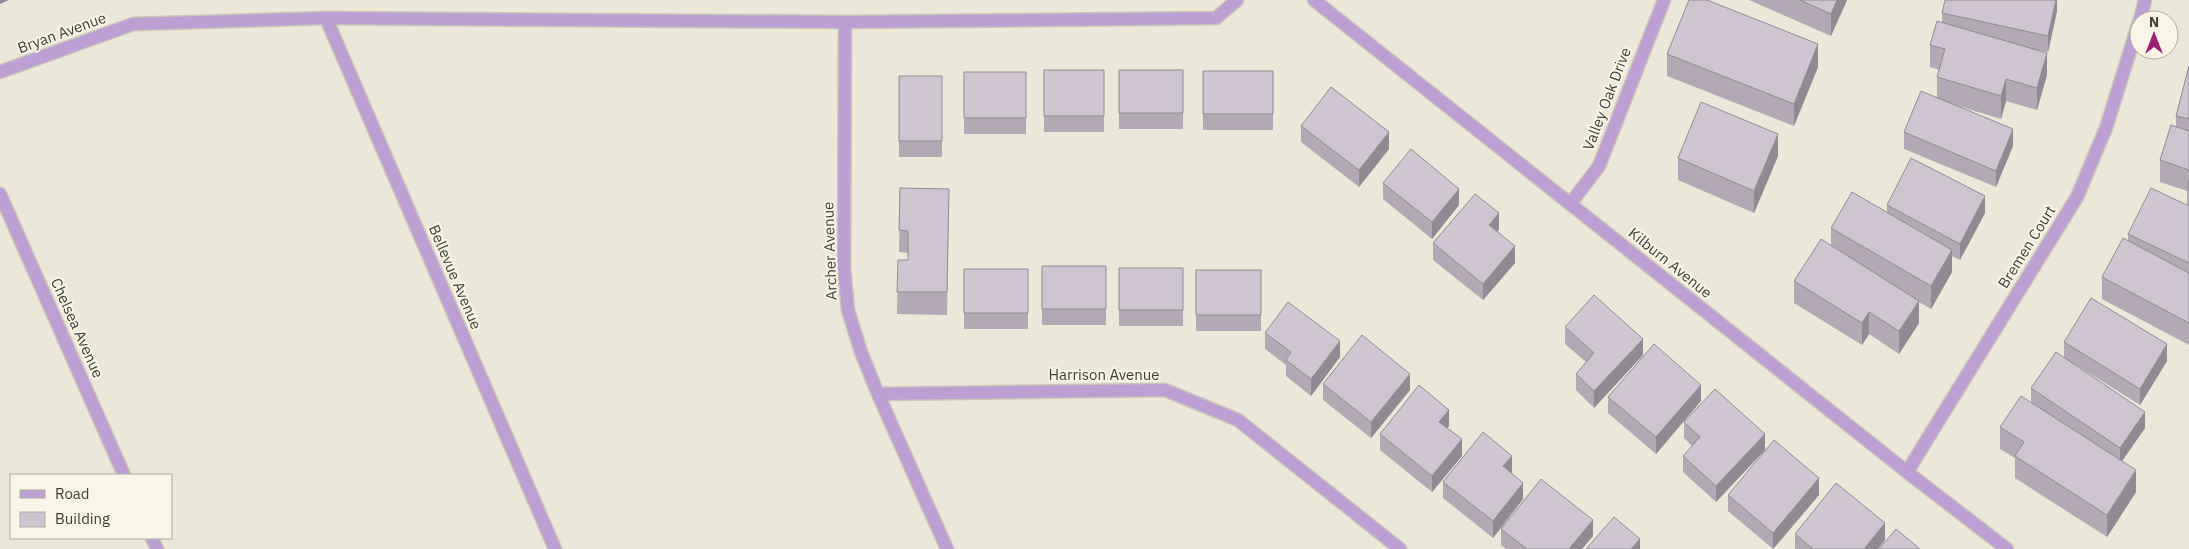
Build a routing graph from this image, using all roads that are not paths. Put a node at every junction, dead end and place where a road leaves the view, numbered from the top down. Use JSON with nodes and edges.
{"nodes":[{"id":1,"x":1237,"y":0,"type":"edge"},
{"id":2,"x":1314,"y":0,"type":"edge"},
{"id":3,"x":1664,"y":0,"type":"edge"},
{"id":4,"x":326,"y":18,"type":"junction"},
{"id":5,"x":845,"y":22,"type":"junction"},
{"id":6,"x":2129,"y":53,"type":"edge"},
{"id":7,"x":0,"y":72,"type":"edge"},
{"id":8,"x":0,"y":194,"type":"edge"},
{"id":9,"x":1570,"y":204,"type":"junction"},
{"id":10,"x":878,"y":394,"type":"junction"},
{"id":11,"x":1907,"y":472,"type":"junction"},
{"id":12,"x":124,"y":474,"type":"edge"},
{"id":13,"x":555,"y":549,"type":"edge"},
{"id":14,"x":947,"y":549,"type":"edge"},
{"id":15,"x":1400,"y":549,"type":"edge"},
{"id":16,"x":2007,"y":549,"type":"edge"}],
"edges":[{"from":1,"to":5,"type":"street","name":"Bryan Avenue"},
{"from":2,"to":9,"type":"street","name":"Kilburn Avenue"},
{"from":3,"to":9,"type":"street","name":"Valley Oak Drive"},
{"from":4,"to":5,"type":"street","name":"Bryan Avenue"},
{"from":4,"to":7,"type":"street","name":"Bryan Avenue"},
{"from":4,"to":13,"type":"street","name":"Bellevue Avenue"},
{"from":5,"to":10,"type":"street","name":"Archer Avenue"},
{"from":6,"to":11,"type":"street","name":"Bremen Court"},
{"from":8,"to":12,"type":"street","name":"Chelsea Avenue"},
{"from":9,"to":11,"type":"street","name":"Kilburn Avenue"},
{"from":10,"to":14,"type":"street","name":"Archer Avenue"},
{"from":10,"to":15,"type":"street","name":"Harrison Avenue"},
{"from":11,"to":16,"type":"street","name":"Kilburn Avenue"}]}
